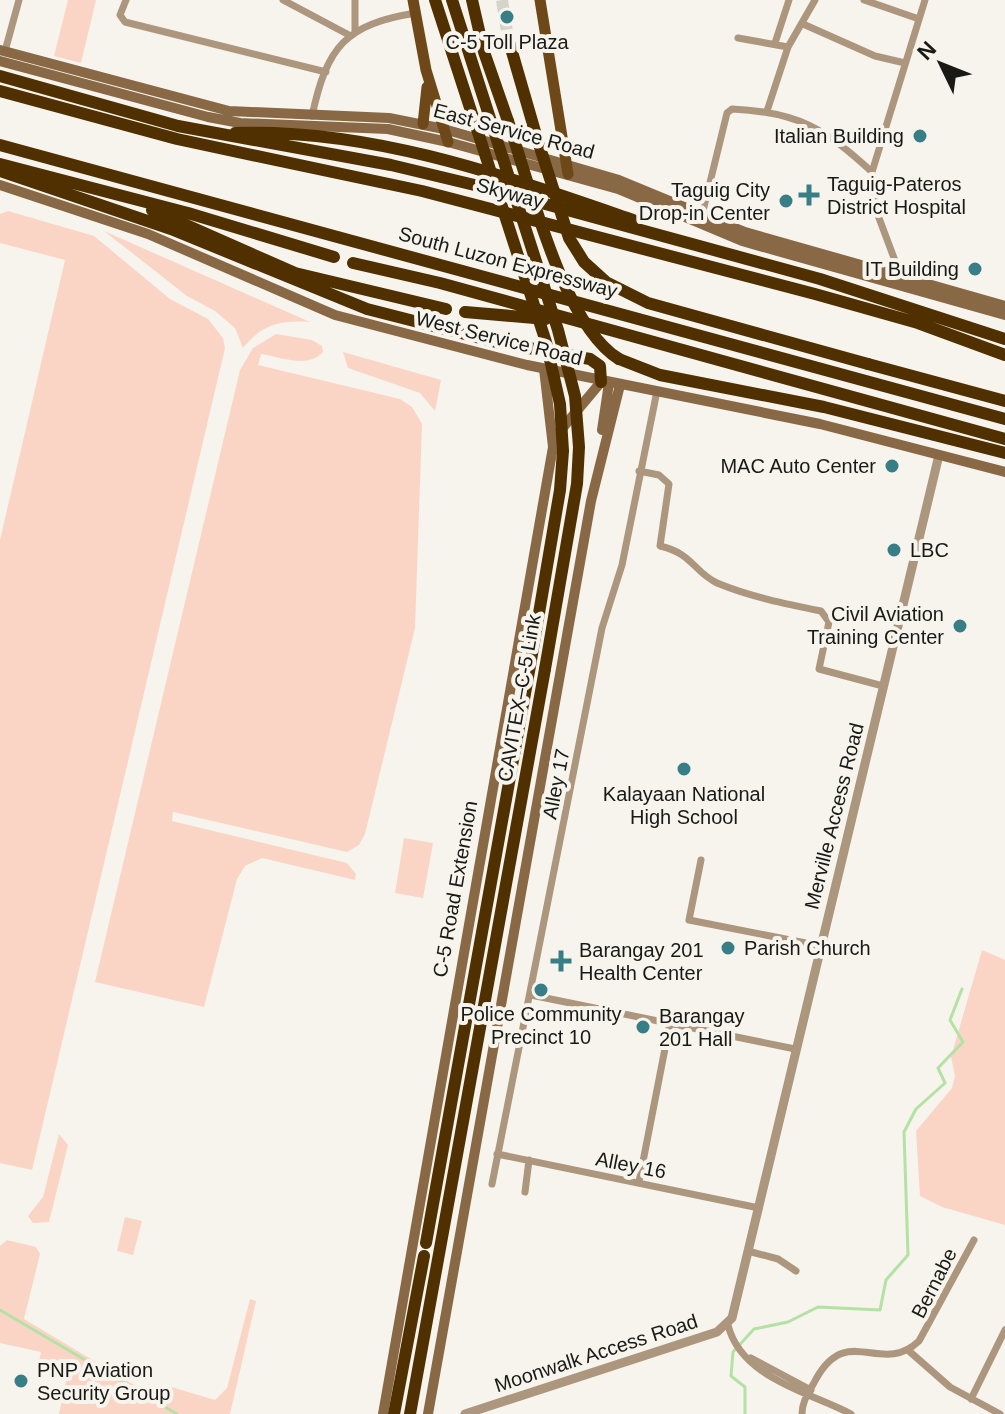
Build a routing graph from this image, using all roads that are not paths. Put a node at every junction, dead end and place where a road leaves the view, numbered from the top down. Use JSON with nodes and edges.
{"nodes":[{"id":1,"x":19,"y":0,"type":"edge"},
{"id":2,"x":126,"y":0,"type":"edge"},
{"id":3,"x":283,"y":0,"type":"edge"},
{"id":4,"x":355,"y":0,"type":"edge"},
{"id":5,"x":413,"y":0,"type":"edge"},
{"id":6,"x":435,"y":0,"type":"edge"},
{"id":7,"x":452,"y":0,"type":"edge"},
{"id":8,"x":472,"y":0,"type":"edge"},
{"id":9,"x":540,"y":0,"type":"edge"},
{"id":10,"x":789,"y":0,"type":"edge"},
{"id":11,"x":815,"y":0,"type":"edge"},
{"id":12,"x":864,"y":0,"type":"edge"},
{"id":13,"x":925,"y":0,"type":"edge"},
{"id":14,"x":416,"y":13,"type":"junction"},
{"id":15,"x":919,"y":19,"type":"junction"},
{"id":16,"x":803,"y":24,"type":"junction"},
{"id":17,"x":352,"y":33,"type":"junction"},
{"id":18,"x":508,"y":38,"type":"tunnel mouth"},
{"id":19,"x":738,"y":38,"type":"dead end"},
{"id":20,"x":775,"y":43,"type":"junction"},
{"id":21,"x":788,"y":47,"type":"junction"},
{"id":22,"x":2,"y":54,"type":"edge"},
{"id":23,"x":905,"y":63,"type":"junction"},
{"id":24,"x":426,"y":70,"type":"junction"},
{"id":25,"x":326,"y":72,"type":"junction"},
{"id":26,"x":0,"y":76,"type":"edge"},
{"id":27,"x":0,"y":91,"type":"edge"},
{"id":28,"x":767,"y":111,"type":"junction"},
{"id":29,"x":311,"y":120,"type":"junction"},
{"id":30,"x":423,"y":124,"type":"junction"},
{"id":31,"x":444,"y":129,"type":"junction"},
{"id":32,"x":448,"y":142,"type":"junction"},
{"id":33,"x":0,"y":145,"type":"edge"},
{"id":34,"x":0,"y":164,"type":"edge"},
{"id":35,"x":568,"y":168,"type":"junction"},
{"id":36,"x":0,"y":171,"type":"edge"},
{"id":37,"x":872,"y":172,"type":"junction"},
{"id":38,"x":0,"y":185,"type":"edge"},
{"id":39,"x":123,"y":198,"type":"junction"},
{"id":40,"x":702,"y":215,"type":"junction"},
{"id":41,"x":744,"y":236,"type":"junction"},
{"id":42,"x":334,"y":257,"type":"dead end"},
{"id":43,"x":353,"y":263,"type":"dead end"},
{"id":44,"x":900,"y":274,"type":"junction"},
{"id":45,"x":1005,"y":306,"type":"edge"},
{"id":46,"x":446,"y":309,"type":"dead end"},
{"id":47,"x":465,"y":312,"type":"dead end"},
{"id":48,"x":1005,"y":315,"type":"edge"},
{"id":49,"x":565,"y":318,"type":"junction"},
{"id":50,"x":1005,"y":339,"type":"edge"},
{"id":51,"x":1005,"y":355,"type":"edge"},
{"id":52,"x":544,"y":369,"type":"junction"},
{"id":53,"x":610,"y":383,"type":"junction"},
{"id":54,"x":657,"y":391,"type":"junction"},
{"id":55,"x":586,"y":398,"type":"junction"},
{"id":56,"x":1005,"y":401,"type":"edge"},
{"id":57,"x":1005,"y":419,"type":"edge"},
{"id":58,"x":603,"y":421,"type":"junction"},
{"id":59,"x":1005,"y":439,"type":"edge"},
{"id":60,"x":553,"y":447,"type":"junction"},
{"id":61,"x":1005,"y":453,"type":"edge"},
{"id":62,"x":939,"y":455,"type":"junction"},
{"id":63,"x":598,"y":464,"type":"junction"},
{"id":64,"x":639,"y":471,"type":"junction"},
{"id":65,"x":1005,"y":472,"type":"edge"},
{"id":66,"x":883,"y":686,"type":"junction"},
{"id":67,"x":701,"y":860,"type":"dead end"},
{"id":68,"x":821,"y":946,"type":"junction"},
{"id":69,"x":531,"y":995,"type":"junction"},
{"id":70,"x":670,"y":1023,"type":"junction"},
{"id":71,"x":795,"y":1049,"type":"junction"},
{"id":72,"x":497,"y":1154,"type":"junction"},
{"id":73,"x":529,"y":1160,"type":"junction"},
{"id":74,"x":639,"y":1182,"type":"junction"},
{"id":75,"x":492,"y":1184,"type":"dead end"},
{"id":76,"x":525,"y":1192,"type":"dead end"},
{"id":77,"x":759,"y":1208,"type":"junction"},
{"id":78,"x":974,"y":1240,"type":"dead end"},
{"id":79,"x":748,"y":1251,"type":"junction"},
{"id":80,"x":796,"y":1271,"type":"dead end"},
{"id":81,"x":728,"y":1325,"type":"junction"},
{"id":82,"x":1005,"y":1330,"type":"edge"},
{"id":83,"x":909,"y":1351,"type":"junction"},
{"id":84,"x":809,"y":1392,"type":"junction"},
{"id":85,"x":971,"y":1399,"type":"junction"},
{"id":86,"x":428,"y":1413,"type":"edge"},
{"id":87,"x":469,"y":1413,"type":"edge"},
{"id":88,"x":383,"y":1414,"type":"edge"},
{"id":89,"x":394,"y":1414,"type":"edge"},
{"id":90,"x":410,"y":1414,"type":"edge"},
{"id":91,"x":802,"y":1414,"type":"edge"},
{"id":92,"x":851,"y":1414,"type":"edge"},
{"id":93,"x":1000,"y":1414,"type":"edge"}],
"edges":[{"from":1,"to":22,"type":"street"},
{"from":2,"to":25,"type":"street"},
{"from":3,"to":17,"type":"street"},
{"from":4,"to":17,"type":"street"},
{"from":5,"to":14,"type":"main road"},
{"from":6,"to":89,"type":"highway","name":"CAVITEX–C-5 Link","bridge":true},
{"from":7,"to":90,"type":"highway","name":"CAVITEX–C-5 Link","bridge":true},
{"from":8,"to":61,"type":"highway","bridge":true},
{"from":9,"to":35,"type":"main road"},
{"from":10,"to":20,"type":"street"},
{"from":11,"to":16,"type":"street"},
{"from":12,"to":15,"type":"street"},
{"from":13,"to":15,"type":"street"},
{"from":14,"to":17,"type":"street"},
{"from":14,"to":24,"type":"main road"},
{"from":15,"to":23,"type":"street"},
{"from":16,"to":21,"type":"street"},
{"from":16,"to":23,"type":"street"},
{"from":17,"to":25,"type":"street"},
{"from":18,"to":56,"type":"highway","bridge":true},
{"from":19,"to":20,"type":"street"},
{"from":20,"to":21,"type":"street"},
{"from":21,"to":28,"type":"street"},
{"from":22,"to":29,"type":"main road","name":"East Service Road"},
{"from":23,"to":37,"type":"street"},
{"from":24,"to":30,"type":"main road"},
{"from":24,"to":31,"type":"main road"},
{"from":25,"to":29,"type":"street"},
{"from":26,"to":50,"type":"highway","name":"Skyway"},
{"from":27,"to":51,"type":"highway","name":"Skyway"},
{"from":28,"to":37,"type":"street"},
{"from":28,"to":40,"type":"street"},
{"from":29,"to":30,"type":"main road","name":"East Service Road"},
{"from":29,"to":32,"type":"main road","name":"East Service Road"},
{"from":30,"to":31,"type":"main road","name":"East Service Road"},
{"from":31,"to":32,"type":"main road"},
{"from":31,"to":35,"type":"main road","name":"East Service Road"},
{"from":32,"to":35,"type":"main road","name":"East Service Road"},
{"from":33,"to":57,"type":"highway","name":"South Luzon Expressway"},
{"from":34,"to":39,"type":"highway"},
{"from":35,"to":40,"type":"main road","name":"East Service Road"},
{"from":35,"to":41,"type":"main road","name":"East Service Road"},
{"from":36,"to":53,"type":"highway"},
{"from":37,"to":44,"type":"street"},
{"from":38,"to":52,"type":"main road","name":"West Service Road"},
{"from":39,"to":42,"type":"highway"},
{"from":39,"to":46,"type":"highway"},
{"from":40,"to":41,"type":"main road","name":"East Service Road"},
{"from":41,"to":44,"type":"main road","name":"East Service Road"},
{"from":41,"to":48,"type":"main road","name":"East Service Road"},
{"from":43,"to":49,"type":"highway","name":"South Luzon Expressway"},
{"from":44,"to":45,"type":"main road","name":"East Service Road"},
{"from":47,"to":49,"type":"highway","name":"South Luzon Expressway"},
{"from":49,"to":59,"type":"highway","name":"South Luzon Expressway"},
{"from":52,"to":53,"type":"main road","name":"West Service Road"},
{"from":52,"to":60,"type":"main road","name":"C-5 Road Extension"},
{"from":53,"to":54,"type":"main road","name":"West Service Road"},
{"from":53,"to":55,"type":"main road"},
{"from":53,"to":58,"type":"main road"},
{"from":53,"to":63,"type":"main road"},
{"from":54,"to":62,"type":"main road","name":"West Service Road"},
{"from":54,"to":64,"type":"street","name":"Alley 17"},
{"from":55,"to":58,"type":"main road"},
{"from":55,"to":60,"type":"main road"},
{"from":58,"to":63,"type":"main road"},
{"from":60,"to":88,"type":"main road","name":"C-5 Road Extension"},
{"from":62,"to":65,"type":"main road","name":"West Service Road"},
{"from":62,"to":66,"type":"street","name":"Merville Access Road"},
{"from":63,"to":86,"type":"main road"},
{"from":64,"to":66,"type":"street"},
{"from":64,"to":69,"type":"street","name":"Alley 17"},
{"from":66,"to":68,"type":"street","name":"Merville Access Road"},
{"from":67,"to":68,"type":"street"},
{"from":68,"to":71,"type":"street","name":"Merville Access Road"},
{"from":69,"to":70,"type":"street"},
{"from":69,"to":72,"type":"street","name":"Alley 17"},
{"from":70,"to":71,"type":"street"},
{"from":70,"to":74,"type":"street"},
{"from":71,"to":77,"type":"street","name":"Merville Access Road"},
{"from":72,"to":73,"type":"street","name":"Alley 16"},
{"from":72,"to":75,"type":"street","name":"Alley 17"},
{"from":73,"to":74,"type":"street","name":"Alley 16"},
{"from":73,"to":76,"type":"street"},
{"from":74,"to":77,"type":"street","name":"Alley 16"},
{"from":77,"to":79,"type":"street","name":"Merville Access Road"},
{"from":78,"to":83,"type":"street","name":"Bernabe"},
{"from":79,"to":80,"type":"street"},
{"from":79,"to":81,"type":"street","name":"Merville Access Road"},
{"from":81,"to":84,"type":"street"},
{"from":81,"to":87,"type":"street","name":"Moonwalk Access Road"},
{"from":82,"to":85,"type":"street"},
{"from":83,"to":84,"type":"street"},
{"from":83,"to":85,"type":"street"},
{"from":84,"to":91,"type":"street"},
{"from":84,"to":92,"type":"street"},
{"from":85,"to":93,"type":"street"}]}
